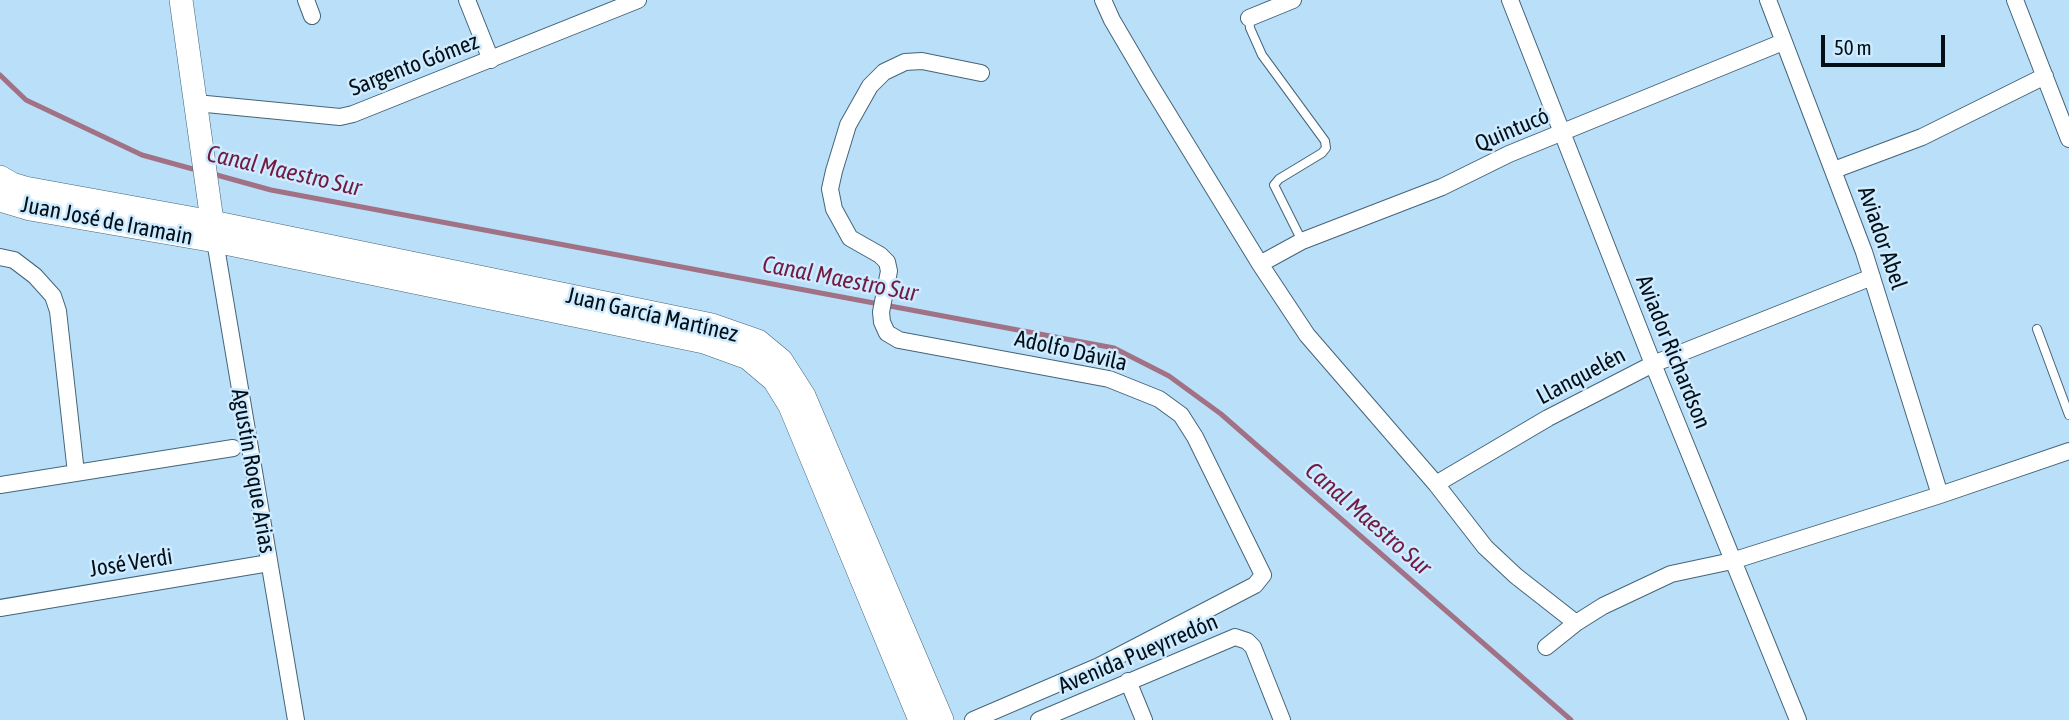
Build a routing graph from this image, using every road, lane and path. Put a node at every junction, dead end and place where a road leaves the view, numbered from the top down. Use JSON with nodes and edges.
{"nodes":[{"id":1,"x":181,"y":0,"type":"edge"},
{"id":2,"x":306,"y":0,"type":"edge"},
{"id":3,"x":467,"y":0,"type":"edge"},
{"id":4,"x":638,"y":0,"type":"edge"},
{"id":5,"x":1103,"y":0,"type":"edge"},
{"id":6,"x":1293,"y":0,"type":"edge"},
{"id":7,"x":1510,"y":0,"type":"edge"},
{"id":8,"x":1768,"y":0,"type":"edge"},
{"id":9,"x":2015,"y":0,"type":"edge"},
{"id":10,"x":312,"y":16,"type":"dead end"},
{"id":11,"x":1249,"y":18,"type":"joint"},
{"id":12,"x":1783,"y":42,"type":"junction"},
{"id":13,"x":491,"y":60,"type":"junction"},
{"id":14,"x":981,"y":73,"type":"dead end"},
{"id":15,"x":2045,"y":76,"type":"junction"},
{"id":16,"x":196,"y":103,"type":"junction"},
{"id":17,"x":1562,"y":133,"type":"junction"},
{"id":18,"x":2069,"y":139,"type":"edge"},
{"id":19,"x":1834,"y":170,"type":"junction"},
{"id":20,"x":0,"y":177,"type":"edge"},
{"id":21,"x":0,"y":200,"type":"edge"},
{"id":22,"x":213,"y":232,"type":"junction"},
{"id":23,"x":1302,"y":242,"type":"junction"},
{"id":24,"x":0,"y":257,"type":"edge"},
{"id":25,"x":1260,"y":264,"type":"junction"},
{"id":26,"x":1872,"y":277,"type":"junction"},
{"id":27,"x":2037,"y":328,"type":"dead end"},
{"id":28,"x":1653,"y":364,"type":"junction"},
{"id":29,"x":2069,"y":415,"type":"edge"},
{"id":30,"x":233,"y":448,"type":"dead end"},
{"id":31,"x":2069,"y":451,"type":"edge"},
{"id":32,"x":76,"y":472,"type":"junction"},
{"id":33,"x":1436,"y":484,"type":"junction"},
{"id":34,"x":0,"y":485,"type":"edge"},
{"id":35,"x":1940,"y":495,"type":"junction"},
{"id":36,"x":1732,"y":561,"type":"junction"},
{"id":37,"x":269,"y":563,"type":"junction"},
{"id":38,"x":0,"y":608,"type":"edge"},
{"id":39,"x":1576,"y":623,"type":"junction"},
{"id":40,"x":1546,"y":647,"type":"dead end"},
{"id":41,"x":1128,"y":681,"type":"junction"},
{"id":42,"x":296,"y":720,"type":"edge"},
{"id":43,"x":920,"y":720,"type":"edge"},
{"id":44,"x":942,"y":720,"type":"edge"},
{"id":45,"x":973,"y":720,"type":"edge"},
{"id":46,"x":1039,"y":720,"type":"edge"},
{"id":47,"x":1144,"y":720,"type":"edge"},
{"id":48,"x":1282,"y":720,"type":"edge"},
{"id":49,"x":1798,"y":720,"type":"edge"}],
"edges":[{"from":1,"to":16,"type":"main road"},
{"from":2,"to":10,"type":"street"},
{"from":3,"to":13,"type":"street"},
{"from":4,"to":13,"type":"street","name":"Sargento Gómez"},
{"from":5,"to":25,"type":"street"},
{"from":6,"to":11,"type":"street"},
{"from":7,"to":17,"type":"street","name":"Aviador Richardson"},
{"from":8,"to":12,"type":"street","name":"Aviador Abel"},
{"from":9,"to":15,"type":"street"},
{"from":11,"to":23,"type":"lane"},
{"from":12,"to":17,"type":"street","name":"Quintucó"},
{"from":12,"to":19,"type":"street","name":"Aviador Abel"},
{"from":13,"to":16,"type":"street","name":"Sargento Gómez"},
{"from":14,"to":45,"type":"street","name":"Adolfo Dávila"},
{"from":15,"to":18,"type":"street"},
{"from":15,"to":19,"type":"street"},
{"from":16,"to":22,"type":"main road"},
{"from":17,"to":23,"type":"street","name":"Quintucó"},
{"from":17,"to":28,"type":"street","name":"Aviador Richardson"},
{"from":19,"to":26,"type":"street","name":"Aviador Abel"},
{"from":20,"to":22,"type":"main road","name":"Juan José de Iramain"},
{"from":21,"to":22,"type":"main road","name":"Juan José de Iramain"},
{"from":22,"to":37,"type":"street","name":"Agustín Roque Arias"},
{"from":22,"to":43,"type":"main road","name":"Juan García Martínez"},
{"from":22,"to":44,"type":"main road","name":"Juan García Martínez"},
{"from":23,"to":25,"type":"street","name":"Quintucó"},
{"from":24,"to":32,"type":"street"},
{"from":25,"to":33,"type":"street"},
{"from":26,"to":28,"type":"street","name":"Llanquelén"},
{"from":26,"to":35,"type":"street","name":"Aviador Abel"},
{"from":27,"to":29,"type":"lane"},
{"from":28,"to":33,"type":"street","name":"Llanquelén"},
{"from":28,"to":36,"type":"street","name":"Aviador Richardson"},
{"from":30,"to":32,"type":"street"},
{"from":31,"to":35,"type":"street"},
{"from":32,"to":34,"type":"street"},
{"from":33,"to":39,"type":"street"},
{"from":35,"to":36,"type":"street"},
{"from":36,"to":39,"type":"street"},
{"from":36,"to":49,"type":"street","name":"Aviador Richardson"},
{"from":37,"to":38,"type":"street","name":"José Verdi"},
{"from":37,"to":42,"type":"street","name":"Agustín Roque Arias"},
{"from":39,"to":40,"type":"street"},
{"from":41,"to":46,"type":"street","name":"Avenida Pueyrredón"},
{"from":41,"to":47,"type":"street"},
{"from":41,"to":48,"type":"street","name":"Avenida Pueyrredón"}]}
